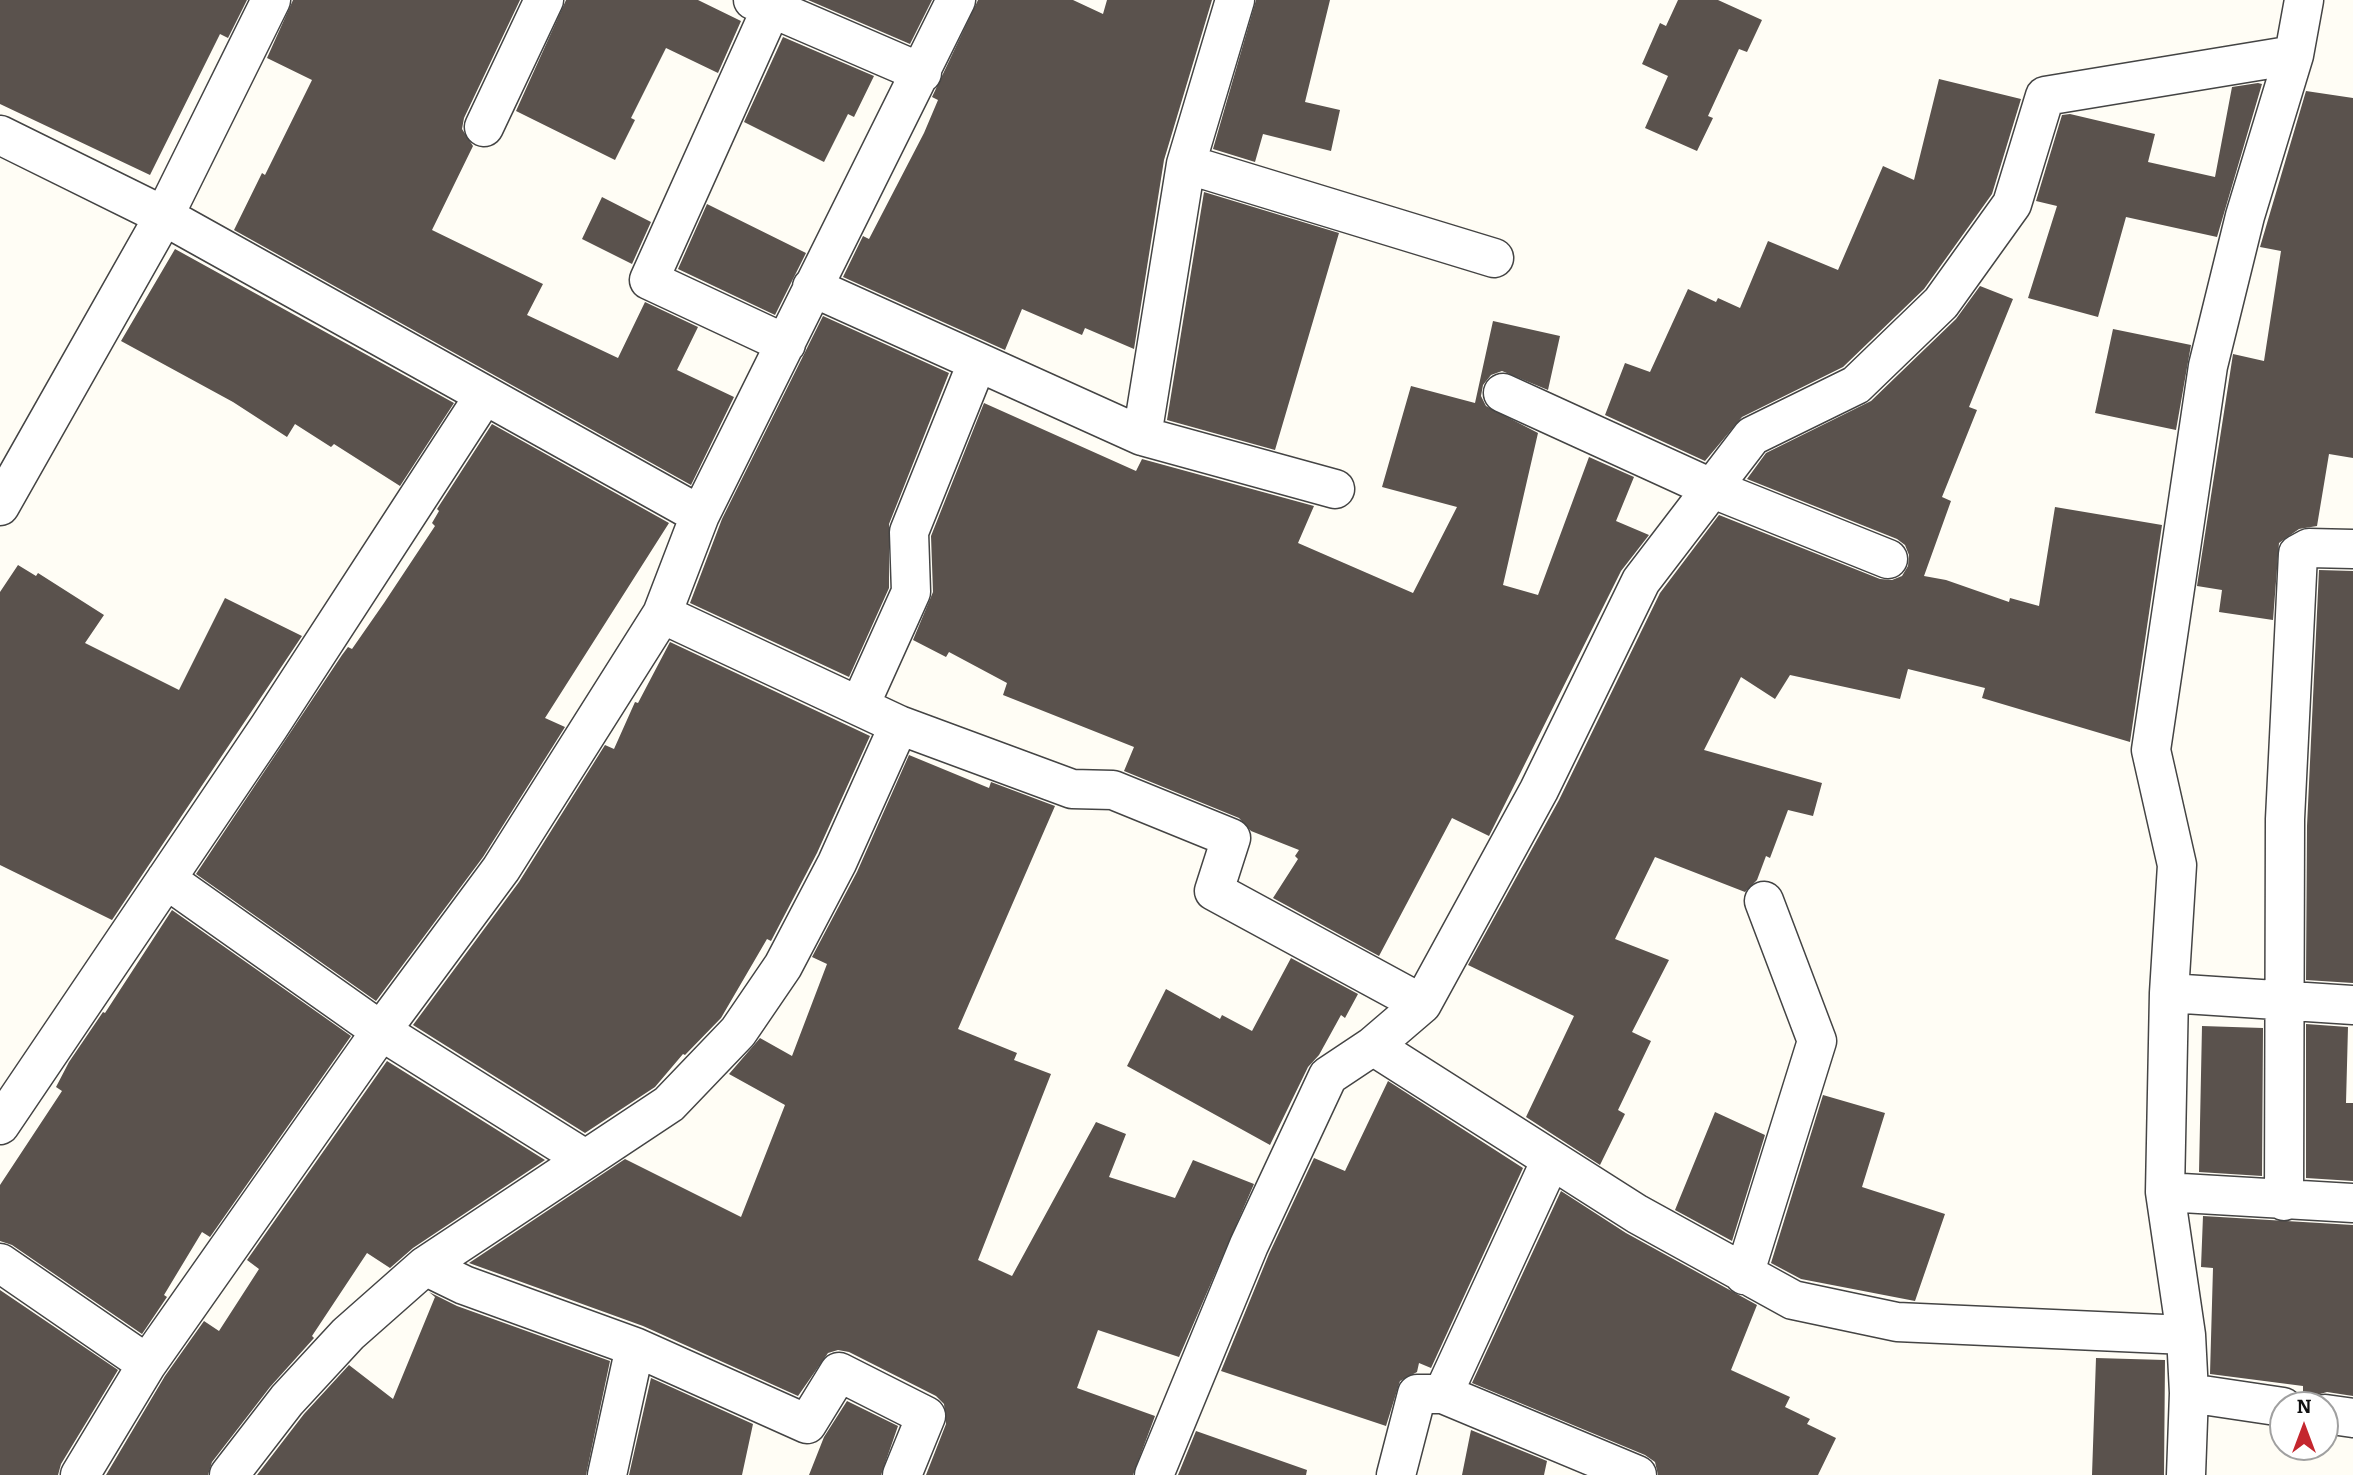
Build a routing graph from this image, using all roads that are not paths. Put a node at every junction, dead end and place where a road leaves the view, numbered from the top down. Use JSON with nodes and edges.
{"nodes":[{"id":1,"x":271,"y":0,"type":"edge"},
{"id":2,"x":544,"y":0,"type":"edge"},
{"id":3,"x":956,"y":0,"type":"edge"},
{"id":4,"x":1235,"y":0,"type":"edge"},
{"id":5,"x":2304,"y":0,"type":"edge"},
{"id":6,"x":766,"y":3,"type":"edge"},
{"id":7,"x":2294,"y":55,"type":"junction"},
{"id":8,"x":922,"y":73,"type":"junction"},
{"id":9,"x":484,"y":127,"type":"dead end"},
{"id":10,"x":0,"y":135,"type":"edge"},
{"id":11,"x":1186,"y":164,"type":"junction"},
{"id":12,"x":164,"y":216,"type":"junction"},
{"id":13,"x":1494,"y":258,"type":"dead end"},
{"id":14,"x":812,"y":287,"type":"junction"},
{"id":15,"x":786,"y":344,"type":"junction"},
{"id":16,"x":977,"y":363,"type":"junction"},
{"id":17,"x":1503,"y":393,"type":"dead end"},
{"id":18,"x":484,"y":396,"type":"junction"},
{"id":19,"x":1142,"y":436,"type":"junction"},
{"id":20,"x":1711,"y":488,"type":"junction"},
{"id":21,"x":1335,"y":489,"type":"dead end"},
{"id":22,"x":0,"y":506,"type":"edge"},
{"id":23,"x":700,"y":515,"type":"junction"},
{"id":24,"x":2353,"y":549,"type":"edge"},
{"id":25,"x":1888,"y":559,"type":"dead end"},
{"id":26,"x":662,"y":614,"type":"junction"},
{"id":27,"x":860,"y":705,"type":"junction"},
{"id":28,"x":899,"y":725,"type":"junction"},
{"id":29,"x":166,"y":879,"type":"junction"},
{"id":30,"x":1764,"y":901,"type":"dead end"},
{"id":31,"x":2169,"y":993,"type":"junction"},
{"id":32,"x":2284,"y":1003,"type":"junction"},
{"id":33,"x":1422,"y":1004,"type":"junction"},
{"id":34,"x":2353,"y":1006,"type":"edge"},
{"id":35,"x":381,"y":1031,"type":"junction"},
{"id":36,"x":1373,"y":1046,"type":"junction"},
{"id":37,"x":0,"y":1125,"type":"edge"},
{"id":38,"x":584,"y":1159,"type":"junction"},
{"id":39,"x":1550,"y":1162,"type":"junction"},
{"id":40,"x":2165,"y":1192,"type":"junction"},
{"id":41,"x":2284,"y":1200,"type":"junction"},
{"id":42,"x":2353,"y":1203,"type":"edge"},
{"id":43,"x":0,"y":1263,"type":"edge"},
{"id":44,"x":425,"y":1266,"type":"junction"},
{"id":45,"x":1744,"y":1275,"type":"junction"},
{"id":46,"x":2186,"y":1335,"type":"junction"},
{"id":47,"x":635,"y":1347,"type":"junction"},
{"id":48,"x":147,"y":1364,"type":"junction"},
{"id":49,"x":2189,"y":1393,"type":"junction"},
{"id":50,"x":1443,"y":1394,"type":"junction"},
{"id":51,"x":2269,"y":1405,"type":"edge"},
{"id":52,"x":80,"y":1475,"type":"edge"},
{"id":53,"x":229,"y":1475,"type":"edge"},
{"id":54,"x":607,"y":1475,"type":"edge"},
{"id":55,"x":902,"y":1475,"type":"edge"},
{"id":56,"x":1154,"y":1475,"type":"edge"},
{"id":57,"x":1396,"y":1475,"type":"edge"},
{"id":58,"x":1637,"y":1475,"type":"edge"},
{"id":59,"x":2186,"y":1475,"type":"edge"}],
"edges":[{"from":1,"to":12,"type":"street"},
{"from":2,"to":9,"type":"street"},
{"from":3,"to":8,"type":"street"},
{"from":4,"to":11,"type":"street"},
{"from":5,"to":7,"type":"street"},
{"from":6,"to":8,"type":"street"},
{"from":6,"to":15,"type":"street"},
{"from":7,"to":20,"type":"street"},
{"from":7,"to":31,"type":"street"},
{"from":8,"to":14,"type":"street"},
{"from":10,"to":12,"type":"street"},
{"from":11,"to":13,"type":"street"},
{"from":11,"to":19,"type":"street"},
{"from":12,"to":18,"type":"street"},
{"from":12,"to":22,"type":"street"},
{"from":14,"to":15,"type":"street"},
{"from":14,"to":16,"type":"street"},
{"from":15,"to":23,"type":"street"},
{"from":16,"to":19,"type":"street"},
{"from":16,"to":27,"type":"street"},
{"from":17,"to":20,"type":"street"},
{"from":18,"to":23,"type":"street"},
{"from":18,"to":29,"type":"street"},
{"from":19,"to":21,"type":"street"},
{"from":20,"to":25,"type":"street"},
{"from":20,"to":33,"type":"street"},
{"from":23,"to":26,"type":"street"},
{"from":24,"to":32,"type":"street"},
{"from":26,"to":27,"type":"street"},
{"from":26,"to":35,"type":"street"},
{"from":27,"to":28,"type":"street"},
{"from":28,"to":33,"type":"street"},
{"from":28,"to":38,"type":"street"},
{"from":29,"to":35,"type":"street"},
{"from":29,"to":37,"type":"street"},
{"from":30,"to":45,"type":"street"},
{"from":31,"to":32,"type":"street"},
{"from":31,"to":40,"type":"street"},
{"from":32,"to":34,"type":"street"},
{"from":32,"to":41,"type":"street"},
{"from":33,"to":36,"type":"street"},
{"from":35,"to":38,"type":"street"},
{"from":35,"to":48,"type":"street"},
{"from":36,"to":39,"type":"street"},
{"from":36,"to":56,"type":"street"},
{"from":38,"to":44,"type":"street"},
{"from":39,"to":45,"type":"street"},
{"from":39,"to":50,"type":"street"},
{"from":40,"to":41,"type":"street"},
{"from":40,"to":46,"type":"street"},
{"from":41,"to":42,"type":"street"},
{"from":43,"to":48,"type":"street"},
{"from":44,"to":47,"type":"street"},
{"from":44,"to":53,"type":"street"},
{"from":45,"to":46,"type":"street"},
{"from":46,"to":49,"type":"street"},
{"from":47,"to":54,"type":"street"},
{"from":47,"to":55,"type":"street"},
{"from":48,"to":52,"type":"street"},
{"from":49,"to":51,"type":"street"},
{"from":49,"to":59,"type":"street"},
{"from":50,"to":57,"type":"street"},
{"from":50,"to":58,"type":"street"}]}
